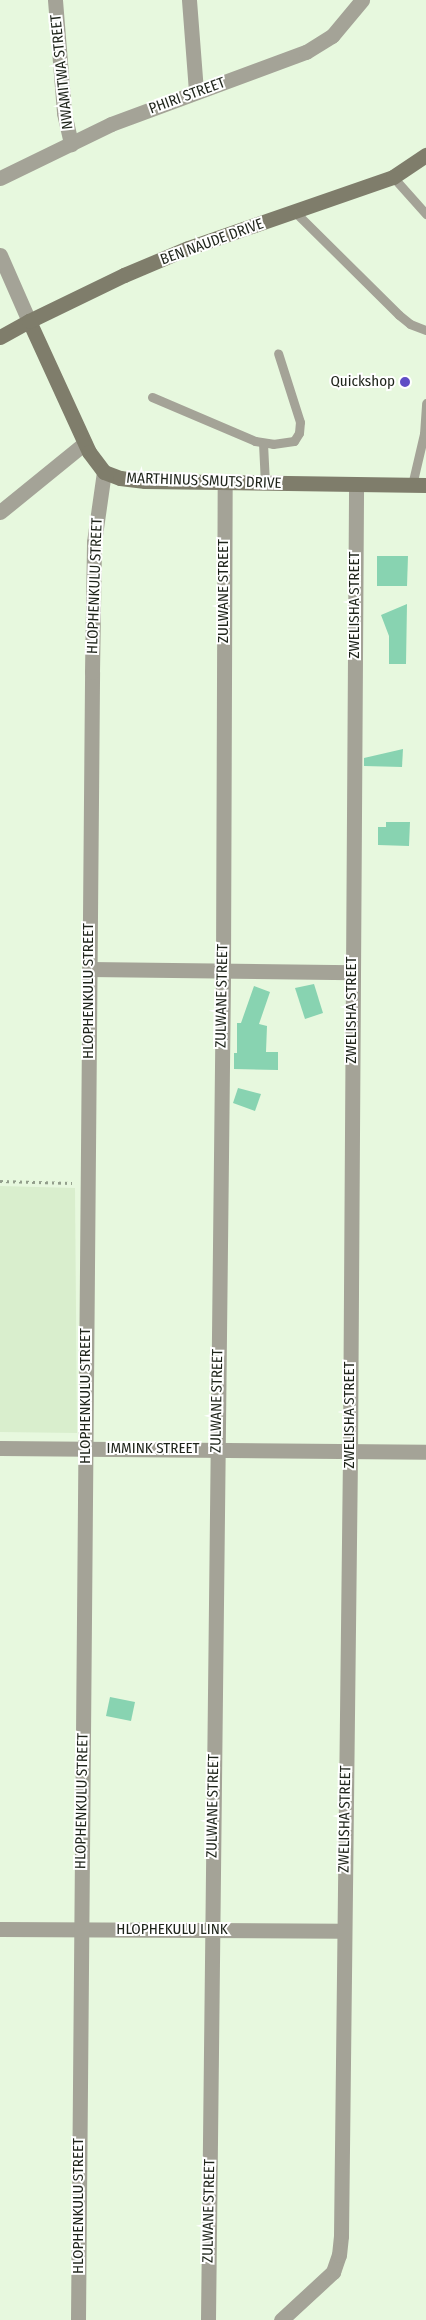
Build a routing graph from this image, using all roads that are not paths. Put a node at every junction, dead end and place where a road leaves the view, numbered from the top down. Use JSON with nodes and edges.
{"nodes":[{"id":1,"x":55,"y":0,"type":"edge"},
{"id":2,"x":189,"y":0,"type":"edge"},
{"id":3,"x":362,"y":0,"type":"edge"},
{"id":4,"x":196,"y":92,"type":"junction"},
{"id":5,"x":71,"y":144,"type":"junction"},
{"id":6,"x":426,"y":155,"type":"edge"},
{"id":7,"x":393,"y":177,"type":"junction"},
{"id":8,"x":0,"y":178,"type":"edge"},
{"id":9,"x":296,"y":212,"type":"junction"},
{"id":10,"x":426,"y":214,"type":"edge"},
{"id":11,"x":0,"y":256,"type":"edge"},
{"id":12,"x":29,"y":321,"type":"junction"},
{"id":13,"x":426,"y":330,"type":"edge"},
{"id":14,"x":0,"y":337,"type":"edge"},
{"id":15,"x":278,"y":352,"type":"dead end"},
{"id":16,"x":152,"y":397,"type":"dead end"},
{"id":17,"x":426,"y":403,"type":"edge"},
{"id":18,"x":425,"y":434,"type":"edge"},
{"id":19,"x":85,"y":443,"type":"junction"},
{"id":20,"x":264,"y":443,"type":"junction"},
{"id":21,"x":104,"y":472,"type":"junction"},
{"id":22,"x":225,"y":481,"type":"junction"},
{"id":23,"x":265,"y":484,"type":"junction"},
{"id":24,"x":356,"y":485,"type":"junction"},
{"id":25,"x":419,"y":485,"type":"edge"},
{"id":26,"x":0,"y":512,"type":"edge"},
{"id":27,"x":90,"y":968,"type":"junction"},
{"id":28,"x":222,"y":970,"type":"junction"},
{"id":29,"x":353,"y":972,"type":"junction"},
{"id":30,"x":0,"y":1448,"type":"edge"},
{"id":31,"x":86,"y":1449,"type":"junction"},
{"id":32,"x":216,"y":1450,"type":"junction"},
{"id":33,"x":350,"y":1452,"type":"junction"},
{"id":34,"x":426,"y":1452,"type":"edge"},
{"id":35,"x":0,"y":1928,"type":"edge"},
{"id":36,"x":81,"y":1929,"type":"junction"},
{"id":37,"x":211,"y":1930,"type":"junction"},
{"id":38,"x":343,"y":1931,"type":"junction"},
{"id":39,"x":78,"y":2320,"type":"edge"},
{"id":40,"x":208,"y":2320,"type":"edge"},
{"id":41,"x":281,"y":2320,"type":"edge"}],
"edges":[{"from":1,"to":5,"type":"street","name":"NWAMITWA STREET"},
{"from":2,"to":4,"type":"street"},
{"from":3,"to":4,"type":"street","name":"PHIRI STREET"},
{"from":4,"to":5,"type":"street","name":"PHIRI STREET"},
{"from":5,"to":8,"type":"street","name":"PHIRI STREET"},
{"from":6,"to":7,"type":"street","name":"BEN NAUDE DRIVE"},
{"from":7,"to":9,"type":"street","name":"BEN NAUDE DRIVE"},
{"from":7,"to":10,"type":"lane"},
{"from":9,"to":12,"type":"street","name":"BEN NAUDE DRIVE"},
{"from":9,"to":13,"type":"lane"},
{"from":11,"to":12,"type":"street"},
{"from":12,"to":14,"type":"street","name":"BEN NAUDE DRIVE"},
{"from":12,"to":19,"type":"street"},
{"from":15,"to":20,"type":"lane"},
{"from":16,"to":20,"type":"lane"},
{"from":17,"to":18,"type":"lane"},
{"from":18,"to":25,"type":"lane"},
{"from":19,"to":21,"type":"street"},
{"from":19,"to":26,"type":"street"},
{"from":20,"to":23,"type":"lane"},
{"from":21,"to":22,"type":"street","name":"MARTHINUS SMUTS DRIVE"},
{"from":21,"to":27,"type":"street","name":"HLOPHENKULU STREET"},
{"from":22,"to":23,"type":"street","name":"MARTHINUS SMUTS DRIVE"},
{"from":22,"to":28,"type":"street","name":"ZULWANE STREET"},
{"from":23,"to":24,"type":"street","name":"MARTHINUS SMUTS DRIVE"},
{"from":24,"to":25,"type":"street","name":"MARTHINUS SMUTS DRIVE"},
{"from":24,"to":29,"type":"street","name":"ZWELISHA STREET"},
{"from":27,"to":28,"type":"street"},
{"from":27,"to":31,"type":"street","name":"HLOPHENKULU STREET"},
{"from":28,"to":29,"type":"street"},
{"from":28,"to":32,"type":"street","name":"ZULWANE STREET"},
{"from":29,"to":33,"type":"street","name":"ZWELISHA STREET"},
{"from":30,"to":31,"type":"street","name":"IMMINK STREET"},
{"from":31,"to":32,"type":"street","name":"IMMINK STREET"},
{"from":31,"to":36,"type":"street","name":"HLOPHENKULU STREET"},
{"from":32,"to":33,"type":"street","name":"IMMINK STREET"},
{"from":32,"to":37,"type":"street","name":"ZULWANE STREET"},
{"from":33,"to":34,"type":"street","name":"IMMINK STREET"},
{"from":33,"to":38,"type":"street","name":"ZWELISHA STREET"},
{"from":35,"to":36,"type":"street","name":"HLOPHEKULU LINK"},
{"from":36,"to":37,"type":"street","name":"HLOPHEKULU LINK"},
{"from":36,"to":39,"type":"street","name":"HLOPHENKULU STREET"},
{"from":37,"to":38,"type":"street","name":"HLOPHEKULU LINK"},
{"from":37,"to":40,"type":"street","name":"ZULWANE STREET"},
{"from":38,"to":41,"type":"street","name":"ZWELISHA STREET"}]}
